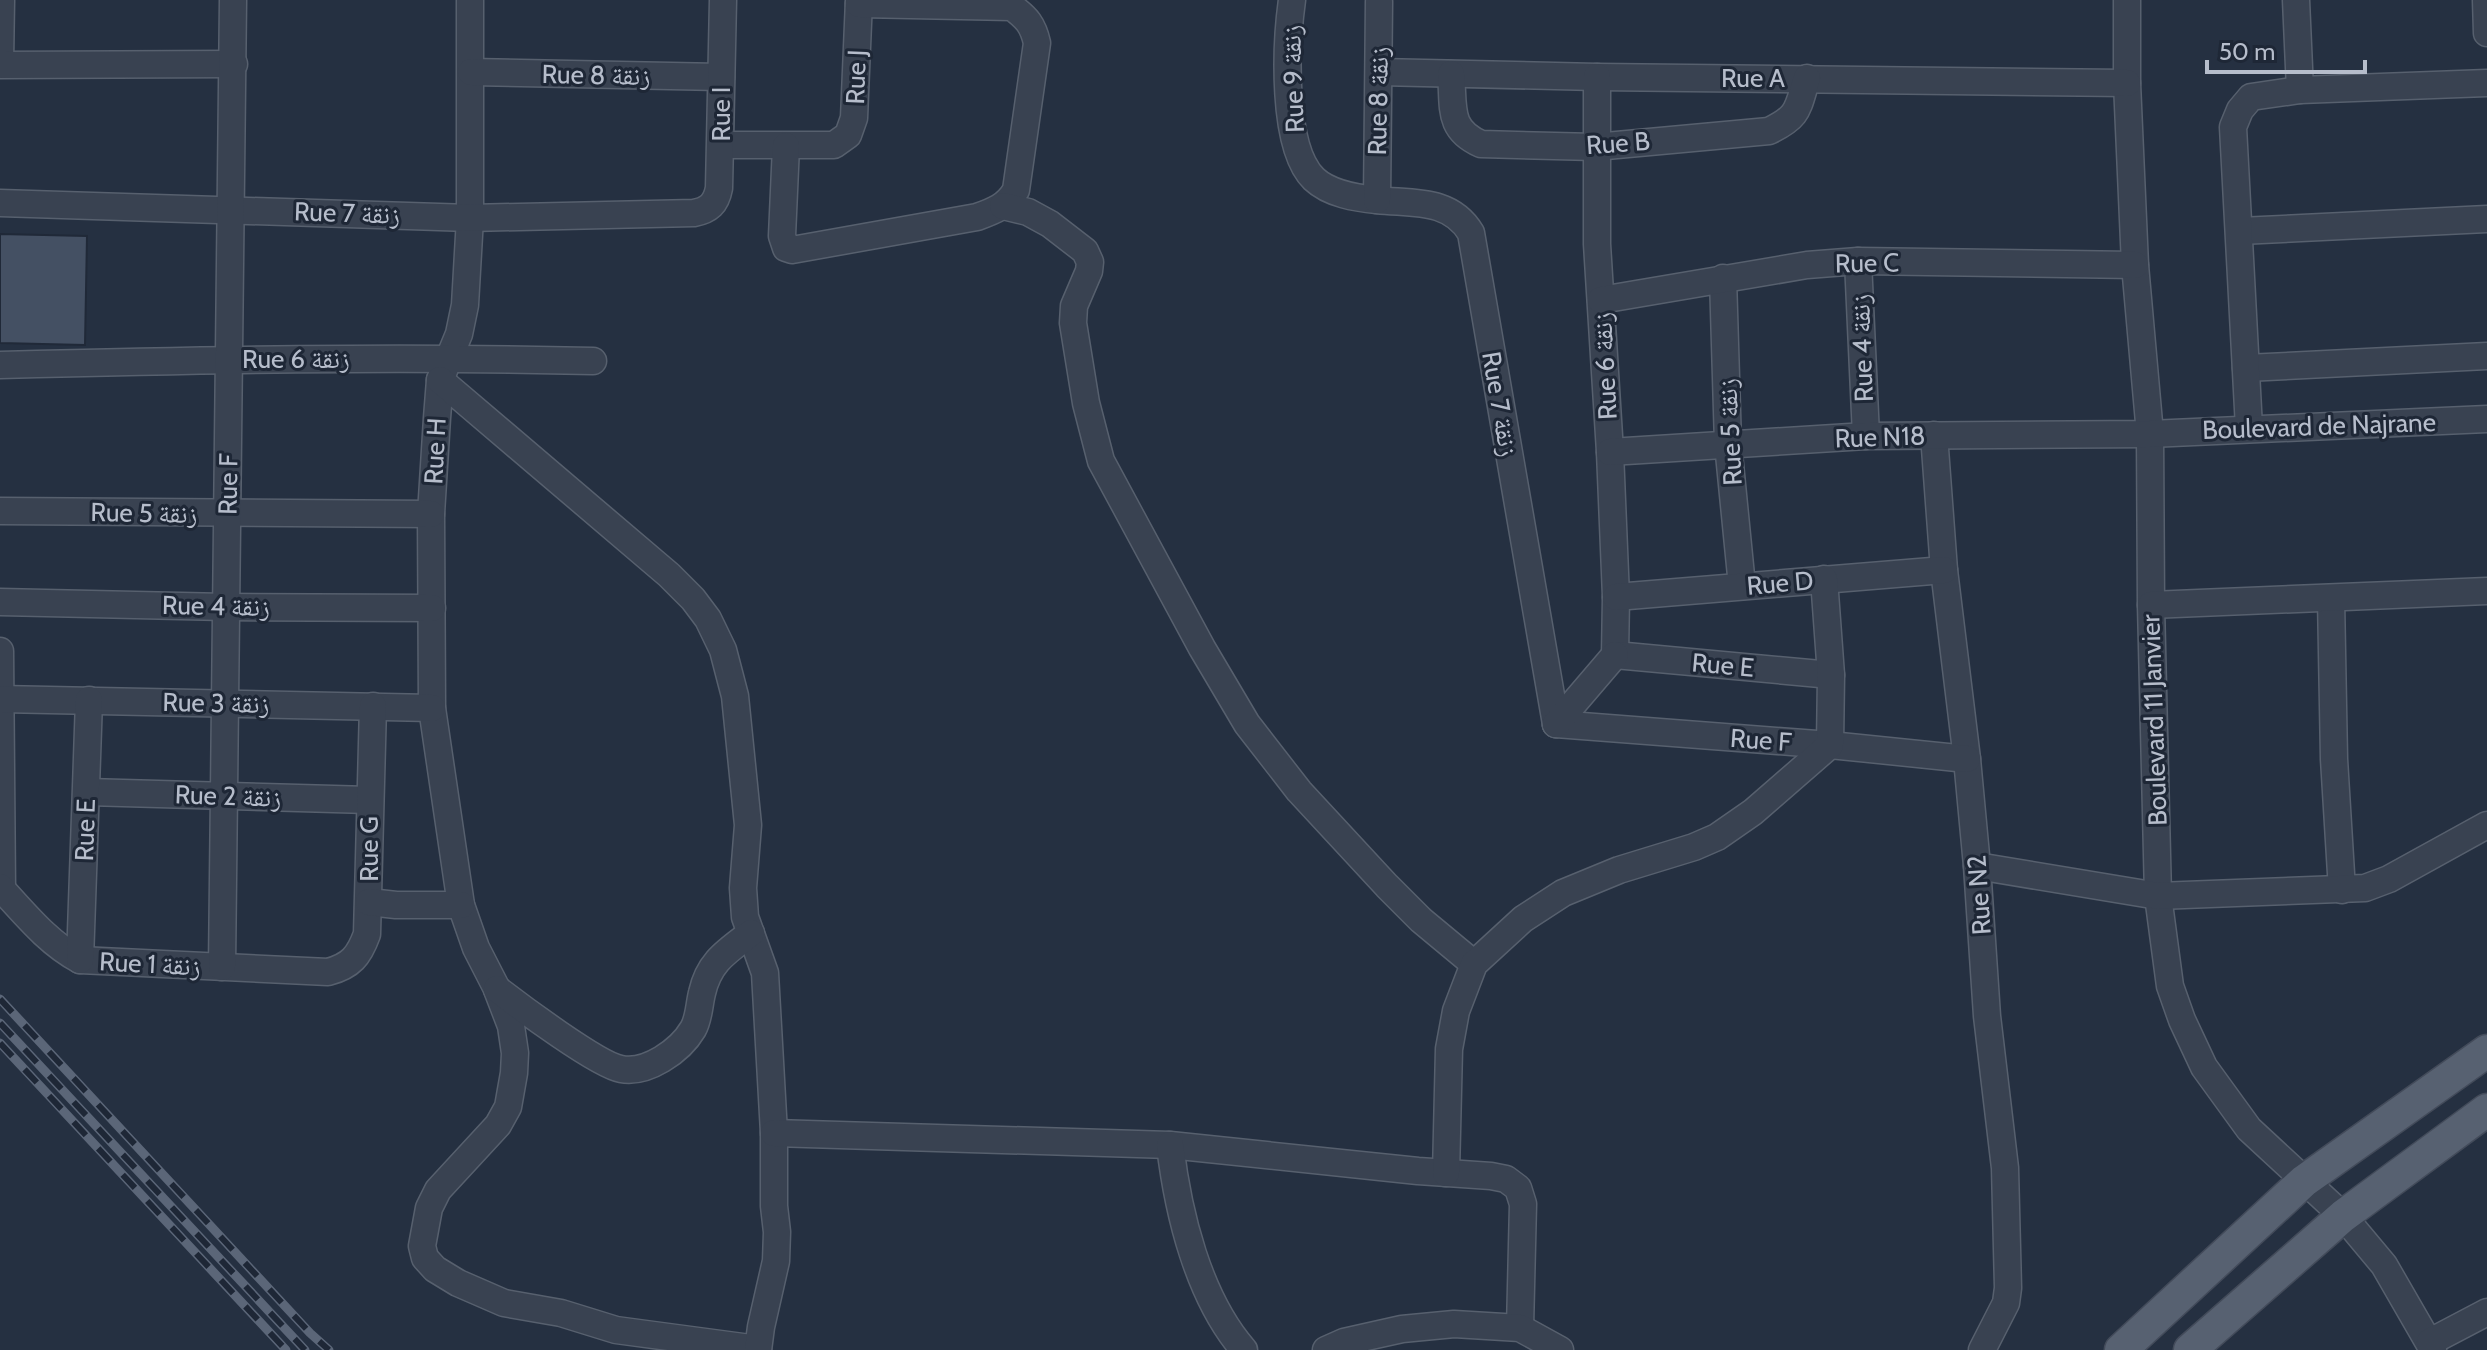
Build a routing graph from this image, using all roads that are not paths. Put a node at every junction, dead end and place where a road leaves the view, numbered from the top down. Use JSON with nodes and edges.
{"nodes":[{"id":1,"x":1,"y":0,"type":"edge"},
{"id":2,"x":233,"y":0,"type":"edge"},
{"id":3,"x":470,"y":0,"type":"edge"},
{"id":4,"x":723,"y":0,"type":"edge"},
{"id":5,"x":1292,"y":0,"type":"edge"},
{"id":6,"x":2127,"y":0,"type":"edge"},
{"id":7,"x":2296,"y":0,"type":"edge"},
{"id":8,"x":2486,"y":0,"type":"edge"},
{"id":9,"x":859,"y":2,"type":"edge"},
{"id":10,"x":1379,"y":2,"type":"edge"},
{"id":11,"x":2487,"y":33,"type":"edge"},
{"id":12,"x":0,"y":64,"type":"edge"},
{"id":13,"x":234,"y":64,"type":"junction"},
{"id":14,"x":471,"y":72,"type":"junction"},
{"id":15,"x":1379,"y":72,"type":"junction"},
{"id":16,"x":1451,"y":74,"type":"junction"},
{"id":17,"x":721,"y":77,"type":"junction"},
{"id":18,"x":1597,"y":77,"type":"junction"},
{"id":19,"x":1807,"y":78,"type":"junction"},
{"id":20,"x":2127,"y":83,"type":"junction"},
{"id":21,"x":2487,"y":83,"type":"edge"},
{"id":22,"x":2300,"y":90,"type":"junction"},
{"id":23,"x":721,"y":145,"type":"junction"},
{"id":24,"x":786,"y":146,"type":"junction"},
{"id":25,"x":1595,"y":147,"type":"junction"},
{"id":26,"x":1332,"y":191,"type":"joint"},
{"id":27,"x":1377,"y":200,"type":"junction"},
{"id":28,"x":0,"y":203,"type":"edge"},
{"id":29,"x":1003,"y":206,"type":"junction"},
{"id":30,"x":231,"y":209,"type":"junction"},
{"id":31,"x":694,"y":213,"type":"joint"},
{"id":32,"x":470,"y":218,"type":"junction"},
{"id":33,"x":2487,"y":219,"type":"edge"},
{"id":34,"x":2240,"y":231,"type":"junction"},
{"id":35,"x":1858,"y":261,"type":"junction"},
{"id":36,"x":2135,"y":265,"type":"junction"},
{"id":37,"x":1723,"y":278,"type":"junction"},
{"id":38,"x":1601,"y":300,"type":"junction"},
{"id":39,"x":2487,"y":356,"type":"edge"},
{"id":40,"x":230,"y":359,"type":"junction"},
{"id":41,"x":593,"y":361,"type":"dead end"},
{"id":42,"x":0,"y":365,"type":"edge"},
{"id":43,"x":2246,"y":368,"type":"junction"},
{"id":44,"x":444,"y":370,"type":"junction"},
{"id":45,"x":2487,"y":419,"type":"edge"},
{"id":46,"x":2249,"y":428,"type":"junction"},
{"id":47,"x":2150,"y":434,"type":"junction"},
{"id":48,"x":1934,"y":435,"type":"junction"},
{"id":49,"x":1866,"y":436,"type":"junction"},
{"id":50,"x":1728,"y":444,"type":"junction"},
{"id":51,"x":1610,"y":452,"type":"junction"},
{"id":52,"x":0,"y":511,"type":"edge"},
{"id":53,"x":228,"y":513,"type":"junction"},
{"id":54,"x":431,"y":514,"type":"junction"},
{"id":55,"x":1944,"y":570,"type":"junction"},
{"id":56,"x":1824,"y":579,"type":"junction"},
{"id":57,"x":1742,"y":586,"type":"junction"},
{"id":58,"x":2487,"y":591,"type":"edge"},
{"id":59,"x":1616,"y":597,"type":"junction"},
{"id":60,"x":2331,"y":598,"type":"junction"},
{"id":61,"x":0,"y":602,"type":"edge"},
{"id":62,"x":2151,"y":605,"type":"junction"},
{"id":63,"x":226,"y":607,"type":"junction"},
{"id":64,"x":432,"y":608,"type":"junction"},
{"id":65,"x":0,"y":651,"type":"edge"},
{"id":66,"x":1615,"y":655,"type":"junction"},
{"id":67,"x":1831,"y":675,"type":"junction"},
{"id":68,"x":1,"y":699,"type":"edge"},
{"id":69,"x":89,"y":700,"type":"junction"},
{"id":70,"x":226,"y":703,"type":"junction"},
{"id":71,"x":373,"y":706,"type":"junction"},
{"id":72,"x":432,"y":708,"type":"junction"},
{"id":73,"x":1556,"y":724,"type":"junction"},
{"id":74,"x":1830,"y":745,"type":"junction"},
{"id":75,"x":1967,"y":759,"type":"junction"},
{"id":76,"x":87,"y":792,"type":"junction"},
{"id":77,"x":224,"y":796,"type":"junction"},
{"id":78,"x":369,"y":800,"type":"junction"},
{"id":79,"x":2487,"y":825,"type":"edge"},
{"id":80,"x":1977,"y":866,"type":"junction"},
{"id":81,"x":1,"y":888,"type":"edge"},
{"id":82,"x":2342,"y":890,"type":"junction"},
{"id":83,"x":2158,"y":896,"type":"junction"},
{"id":84,"x":369,"y":902,"type":"junction"},
{"id":85,"x":461,"y":905,"type":"junction"},
{"id":86,"x":751,"y":933,"type":"junction"},
{"id":87,"x":80,"y":960,"type":"junction"},
{"id":88,"x":1474,"y":964,"type":"junction"},
{"id":89,"x":222,"y":967,"type":"junction"},
{"id":90,"x":328,"y":972,"type":"joint"},
{"id":91,"x":496,"y":987,"type":"junction"},
{"id":92,"x":2487,"y":1051,"type":"edge"},
{"id":93,"x":2487,"y":1110,"type":"edge"},
{"id":94,"x":774,"y":1133,"type":"junction"},
{"id":95,"x":1170,"y":1145,"type":"junction"},
{"id":96,"x":1446,"y":1173,"type":"junction"},
{"id":97,"x":2304,"y":1181,"type":"junction"},
{"id":98,"x":2343,"y":1216,"type":"junction"},
{"id":99,"x":2487,"y":1312,"type":"edge"},
{"id":100,"x":1520,"y":1328,"type":"junction"},
{"id":101,"x":2431,"y":1346,"type":"edge"},
{"id":102,"x":758,"y":1350,"type":"edge"},
{"id":103,"x":1244,"y":1350,"type":"edge"},
{"id":104,"x":1326,"y":1350,"type":"edge"},
{"id":105,"x":1560,"y":1350,"type":"edge"},
{"id":106,"x":1982,"y":1350,"type":"edge"},
{"id":107,"x":2121,"y":1350,"type":"edge"},
{"id":108,"x":2190,"y":1350,"type":"edge"}],
"edges":[{"from":1,"to":12,"type":"street"},
{"from":2,"to":13,"type":"street","name":"Rue F"},
{"from":3,"to":14,"type":"street","name":"Rue H"},
{"from":4,"to":17,"type":"street","name":"Rue I"},
{"from":5,"to":26,"type":"street","name":"Rue 9 زنقة"},
{"from":6,"to":20,"type":"street","name":"Boulevard 11 Janvier"},
{"from":7,"to":22,"type":"street"},
{"from":8,"to":11,"type":"street"},
{"from":9,"to":24,"type":"street","name":"Rue J"},
{"from":9,"to":29,"type":"street"},
{"from":10,"to":15,"type":"street","name":"Rue 8 زنقة"},
{"from":12,"to":13,"type":"street"},
{"from":13,"to":30,"type":"street","name":"Rue F"},
{"from":14,"to":17,"type":"street","name":"Rue 8 زنقة"},
{"from":14,"to":32,"type":"street","name":"Rue H"},
{"from":15,"to":16,"type":"street","name":"Rue A"},
{"from":15,"to":27,"type":"street","name":"Rue 8 زنقة"},
{"from":16,"to":18,"type":"street","name":"Rue A"},
{"from":16,"to":25,"type":"street","name":"Rue B"},
{"from":17,"to":23,"type":"street","name":"Rue I"},
{"from":18,"to":19,"type":"street","name":"Rue A"},
{"from":18,"to":25,"type":"street","name":"Rue 6 زنقة"},
{"from":19,"to":20,"type":"street","name":"Rue A"},
{"from":19,"to":25,"type":"street","name":"Rue B"},
{"from":20,"to":36,"type":"street","name":"Boulevard 11 Janvier"},
{"from":21,"to":22,"type":"street"},
{"from":22,"to":34,"type":"street"},
{"from":23,"to":24,"type":"street"},
{"from":23,"to":31,"type":"street","name":"Rue I"},
{"from":24,"to":29,"type":"street"},
{"from":25,"to":38,"type":"street","name":"Rue 6 زنقة"},
{"from":26,"to":27,"type":"street","name":"Rue 7 زنقة"},
{"from":27,"to":73,"type":"street","name":"Rue 7 زنقة"},
{"from":28,"to":30,"type":"street","name":"Rue 7 زنقة"},
{"from":29,"to":88,"type":"street"},
{"from":30,"to":32,"type":"street","name":"Rue 7 زنقة"},
{"from":30,"to":40,"type":"street","name":"Rue F"},
{"from":31,"to":32,"type":"street","name":"Rue 7 زنقة"},
{"from":32,"to":44,"type":"street","name":"Rue H"},
{"from":33,"to":34,"type":"street"},
{"from":34,"to":43,"type":"street"},
{"from":35,"to":36,"type":"street","name":"Rue C"},
{"from":35,"to":37,"type":"street","name":"Rue C"},
{"from":35,"to":49,"type":"street","name":"Rue 4 زنقة"},
{"from":36,"to":47,"type":"street","name":"Boulevard 11 Janvier"},
{"from":37,"to":38,"type":"street","name":"Rue C"},
{"from":37,"to":50,"type":"street","name":"Rue 5 زنقة"},
{"from":38,"to":51,"type":"street","name":"Rue 6 زنقة"},
{"from":39,"to":43,"type":"street"},
{"from":40,"to":42,"type":"street","name":"Rue 6 زنقة"},
{"from":40,"to":44,"type":"street","name":"Rue 6 زنقة"},
{"from":40,"to":53,"type":"street","name":"Rue F"},
{"from":41,"to":44,"type":"street","name":"Rue 6 زنقة"},
{"from":43,"to":46,"type":"street"},
{"from":44,"to":54,"type":"street","name":"Rue H"},
{"from":44,"to":86,"type":"street"},
{"from":45,"to":46,"type":"street","name":"Boulevard de Najrane"},
{"from":46,"to":47,"type":"street","name":"Boulevard de Najrane"},
{"from":47,"to":48,"type":"street","name":"Rue N18"},
{"from":47,"to":62,"type":"street","name":"Boulevard 11 Janvier"},
{"from":48,"to":49,"type":"street","name":"Rue N18"},
{"from":48,"to":55,"type":"street","name":"Rue N2"},
{"from":49,"to":50,"type":"street","name":"Rue N18"},
{"from":50,"to":51,"type":"street","name":"Rue N18"},
{"from":50,"to":57,"type":"street","name":"Rue 5 زنقة"},
{"from":51,"to":59,"type":"street","name":"Rue 6 زنقة"},
{"from":52,"to":53,"type":"street","name":"Rue 5 زنقة"},
{"from":53,"to":54,"type":"street","name":"Rue 5 زنقة"},
{"from":53,"to":63,"type":"street","name":"Rue F"},
{"from":54,"to":64,"type":"street","name":"Rue H"},
{"from":55,"to":56,"type":"street","name":"Rue D"},
{"from":55,"to":75,"type":"street","name":"Rue N2"},
{"from":56,"to":57,"type":"street","name":"Rue D"},
{"from":56,"to":67,"type":"street"},
{"from":57,"to":59,"type":"street","name":"Rue D"},
{"from":58,"to":60,"type":"street"},
{"from":59,"to":66,"type":"street","name":"Rue 6 زنقة"},
{"from":60,"to":62,"type":"street"},
{"from":60,"to":82,"type":"street"},
{"from":61,"to":63,"type":"street","name":"Rue 4 زنقة"},
{"from":62,"to":83,"type":"street","name":"Boulevard 11 Janvier"},
{"from":63,"to":64,"type":"street","name":"Rue 4 زنقة"},
{"from":63,"to":70,"type":"street","name":"Rue F"},
{"from":64,"to":72,"type":"street","name":"Rue H"},
{"from":65,"to":68,"type":"street"},
{"from":66,"to":67,"type":"street","name":"Rue E"},
{"from":66,"to":73,"type":"street"},
{"from":67,"to":74,"type":"street"},
{"from":68,"to":69,"type":"street","name":"Rue 3 زنقة"},
{"from":68,"to":81,"type":"street"},
{"from":69,"to":70,"type":"street","name":"Rue 3 زنقة"},
{"from":69,"to":76,"type":"street","name":"Rue E"},
{"from":70,"to":71,"type":"street","name":"Rue 3 زنقة"},
{"from":70,"to":77,"type":"street","name":"Rue F"},
{"from":71,"to":72,"type":"street","name":"Rue 3 زنقة"},
{"from":71,"to":78,"type":"street","name":"Rue G"},
{"from":72,"to":85,"type":"street","name":"Rue H"},
{"from":73,"to":74,"type":"street","name":"Rue F"},
{"from":74,"to":75,"type":"street","name":"Rue F"},
{"from":74,"to":88,"type":"street"},
{"from":75,"to":80,"type":"street","name":"Rue N2"},
{"from":76,"to":77,"type":"street","name":"Rue 2 زنقة"},
{"from":76,"to":87,"type":"street","name":"Rue E"},
{"from":77,"to":78,"type":"street","name":"Rue 2 زنقة"},
{"from":77,"to":89,"type":"street","name":"Rue F"},
{"from":78,"to":84,"type":"street","name":"Rue G"},
{"from":79,"to":82,"type":"street"},
{"from":80,"to":83,"type":"street"},
{"from":80,"to":106,"type":"street","name":"Rue N2"},
{"from":81,"to":87,"type":"street","name":"Rue 1 زنقة"},
{"from":82,"to":83,"type":"street"},
{"from":83,"to":97,"type":"street","name":"Boulevard 11 Janvier"},
{"from":84,"to":85,"type":"street"},
{"from":84,"to":90,"type":"street","name":"Rue G"},
{"from":85,"to":91,"type":"street","name":"Rue H"},
{"from":86,"to":91,"type":"street"},
{"from":86,"to":94,"type":"street"},
{"from":87,"to":89,"type":"street","name":"Rue 1 زنقة"},
{"from":88,"to":96,"type":"street"},
{"from":89,"to":90,"type":"street","name":"Rue 1 زنقة"},
{"from":91,"to":102,"type":"street","name":"Rue H"},
{"from":92,"to":97,"type":"main road"},
{"from":93,"to":98,"type":"main road"},
{"from":94,"to":95,"type":"street"},
{"from":94,"to":102,"type":"street"},
{"from":95,"to":96,"type":"street"},
{"from":95,"to":103,"type":"street"},
{"from":96,"to":100,"type":"street"},
{"from":97,"to":98,"type":"street","name":"Boulevard 11 Janvier"},
{"from":97,"to":107,"type":"main road"},
{"from":98,"to":101,"type":"street","name":"Boulevard 11 Janvier"},
{"from":98,"to":108,"type":"main road"},
{"from":99,"to":101,"type":"street"},
{"from":100,"to":104,"type":"street"},
{"from":100,"to":105,"type":"street"}]}
